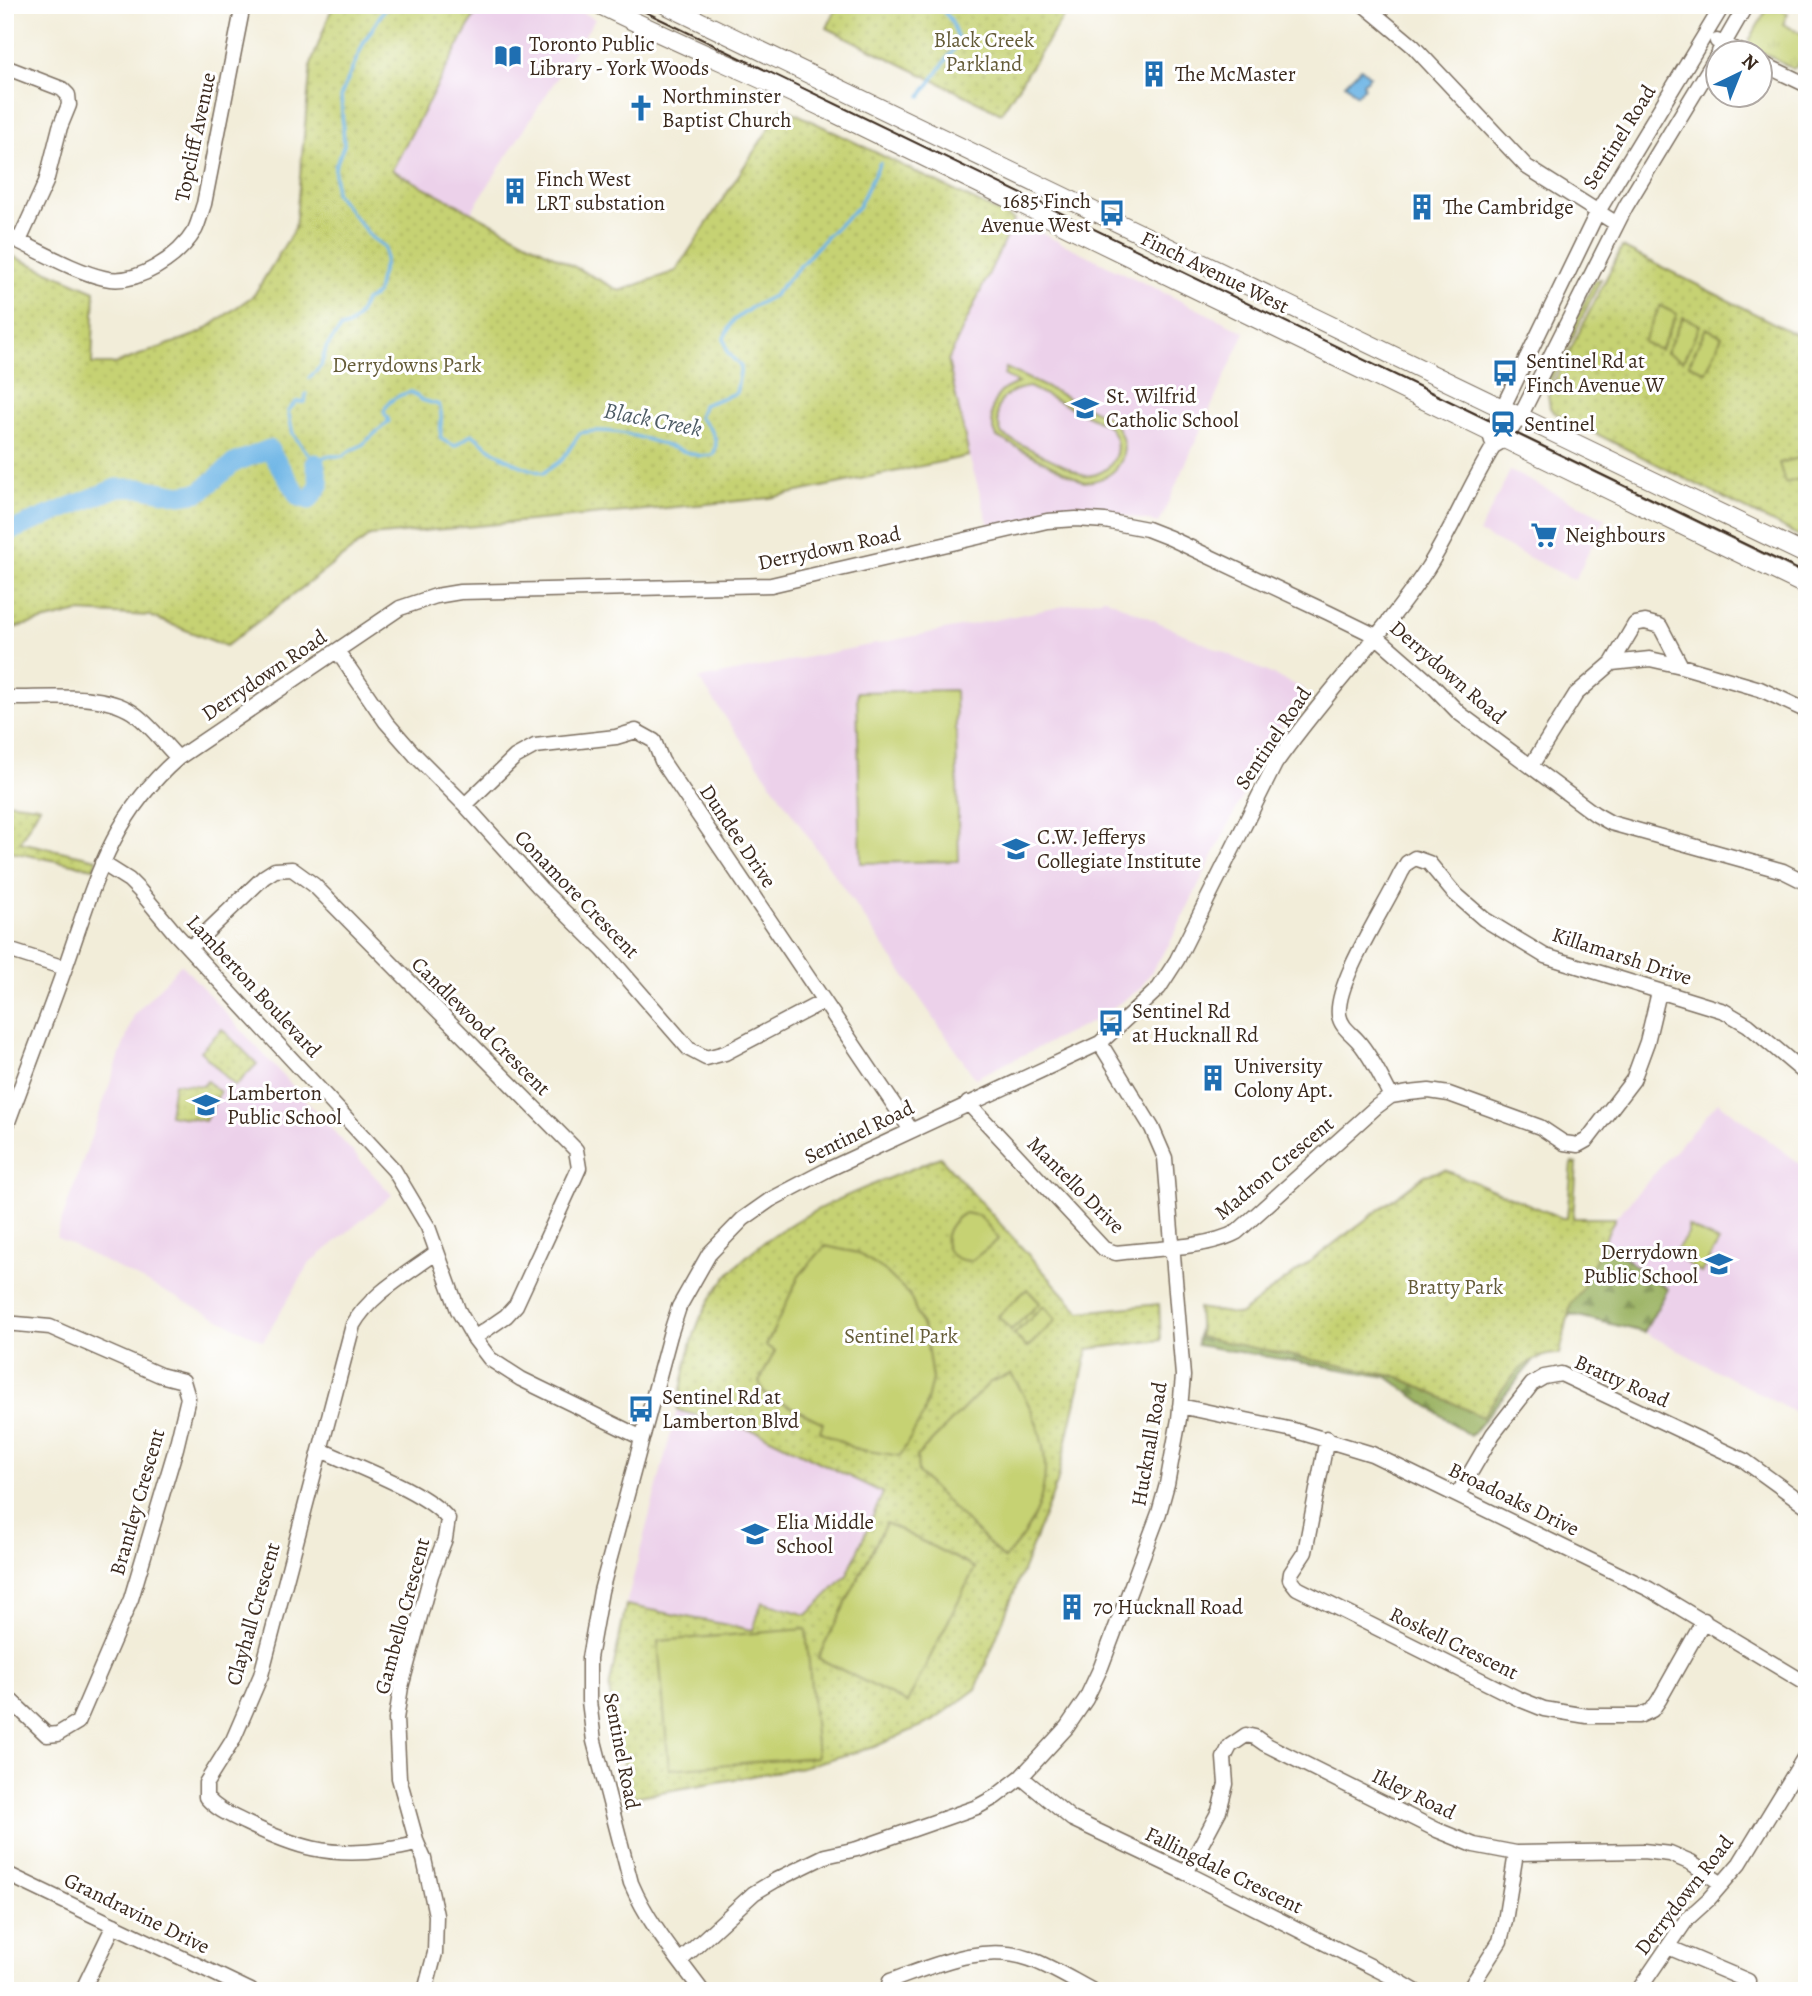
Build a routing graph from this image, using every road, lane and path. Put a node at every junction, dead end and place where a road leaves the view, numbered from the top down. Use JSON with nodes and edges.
{"nodes":[{"id":1,"x":243,"y":5,"type":"edge"},
{"id":2,"x":600,"y":5,"type":"edge"},
{"id":3,"x":666,"y":5,"type":"edge"},
{"id":4,"x":1364,"y":5,"type":"edge"},
{"id":5,"x":1723,"y":5,"type":"edge"},
{"id":6,"x":1746,"y":5,"type":"edge"},
{"id":7,"x":1706,"y":36,"type":"joint"},
{"id":8,"x":1727,"y":38,"type":"edge"},
{"id":9,"x":5,"y":67,"type":"edge"},
{"id":10,"x":1773,"y":69,"type":"edge"},
{"id":11,"x":1703,"y":80,"type":"edge"},
{"id":12,"x":1807,"y":85,"type":"edge"},
{"id":13,"x":1597,"y":213,"type":"junction"},
{"id":14,"x":1617,"y":224,"type":"junction"},
{"id":15,"x":12,"y":238,"type":"edge"},
{"id":16,"x":1504,"y":406,"type":"junction"},
{"id":17,"x":1521,"y":415,"type":"junction"},
{"id":18,"x":1496,"y":440,"type":"junction"},
{"id":19,"x":1807,"y":555,"type":"edge"},
{"id":20,"x":1807,"y":586,"type":"edge"},
{"id":21,"x":1376,"y":636,"type":"junction"},
{"id":22,"x":338,"y":652,"type":"junction"},
{"id":23,"x":1612,"y":663,"type":"junction"},
{"id":24,"x":1681,"y":666,"type":"junction"},
{"id":25,"x":5,"y":698,"type":"edge"},
{"id":26,"x":1807,"y":711,"type":"edge"},
{"id":27,"x":178,"y":758,"type":"junction"},
{"id":28,"x":1531,"y":766,"type":"junction"},
{"id":29,"x":466,"y":805,"type":"junction"},
{"id":30,"x":102,"y":863,"type":"junction"},
{"id":31,"x":1807,"y":883,"type":"edge"},
{"id":32,"x":190,"y":948,"type":"junction"},
{"id":33,"x":5,"y":949,"type":"edge"},
{"id":34,"x":65,"y":968,"type":"junction"},
{"id":35,"x":1659,"y":992,"type":"junction"},
{"id":36,"x":824,"y":1001,"type":"junction"},
{"id":37,"x":1100,"y":1042,"type":"junction"},
{"id":38,"x":1807,"y":1075,"type":"edge"},
{"id":39,"x":1391,"y":1096,"type":"junction"},
{"id":40,"x":968,"y":1103,"type":"junction"},
{"id":41,"x":5,"y":1130,"type":"edge"},
{"id":42,"x":911,"y":1130,"type":"junction"},
{"id":43,"x":1173,"y":1246,"type":"junction"},
{"id":44,"x":437,"y":1252,"type":"junction"},
{"id":45,"x":5,"y":1323,"type":"edge"},
{"id":46,"x":474,"y":1338,"type":"junction"},
{"id":47,"x":1180,"y":1406,"type":"junction"},
{"id":48,"x":642,"y":1438,"type":"junction"},
{"id":49,"x":1326,"y":1438,"type":"junction"},
{"id":50,"x":321,"y":1450,"type":"junction"},
{"id":51,"x":1458,"y":1494,"type":"junction"},
{"id":52,"x":1807,"y":1506,"type":"edge"},
{"id":53,"x":1704,"y":1620,"type":"junction"},
{"id":54,"x":1807,"y":1684,"type":"edge"},
{"id":55,"x":5,"y":1695,"type":"edge"},
{"id":56,"x":1807,"y":1753,"type":"edge"},
{"id":57,"x":1021,"y":1777,"type":"junction"},
{"id":58,"x":417,"y":1843,"type":"junction"},
{"id":59,"x":1516,"y":1853,"type":"junction"},
{"id":60,"x":5,"y":1873,"type":"edge"},
{"id":61,"x":1186,"y":1873,"type":"junction"},
{"id":62,"x":1722,"y":1884,"type":"junction"},
{"id":63,"x":114,"y":1925,"type":"junction"},
{"id":64,"x":1668,"y":1947,"type":"junction"},
{"id":65,"x":680,"y":1961,"type":"junction"},
{"id":66,"x":1748,"y":1981,"type":"dead end"},
{"id":67,"x":82,"y":1991,"type":"edge"},
{"id":68,"x":251,"y":1991,"type":"edge"},
{"id":69,"x":425,"y":1991,"type":"edge"},
{"id":70,"x":702,"y":1991,"type":"edge"},
{"id":71,"x":887,"y":1991,"type":"edge"},
{"id":72,"x":1093,"y":1991,"type":"edge"},
{"id":73,"x":1415,"y":1991,"type":"edge"},
{"id":74,"x":1468,"y":1991,"type":"edge"},
{"id":75,"x":1638,"y":1991,"type":"edge"}],
"edges":[{"from":1,"to":15,"type":"street","name":"Topcliff Avenue"},
{"from":2,"to":18,"type":"main road","name":"Finch Avenue West"},
{"from":3,"to":16,"type":"main road","name":"Finch Avenue West"},
{"from":4,"to":13,"type":"street"},
{"from":5,"to":7,"type":"street","name":"Sentinel Road"},
{"from":6,"to":8,"type":"street","name":"Sentinel Road"},
{"from":7,"to":13,"type":"street","name":"Sentinel Road"},
{"from":9,"to":15,"type":"street"},
{"from":10,"to":12,"type":"street"},
{"from":11,"to":14,"type":"street","name":"Sentinel Road"},
{"from":13,"to":14,"type":"street"},
{"from":13,"to":16,"type":"street","name":"Sentinel Road"},
{"from":14,"to":17,"type":"street","name":"Sentinel Road"},
{"from":16,"to":17,"type":"main road","name":"Finch Avenue West"},
{"from":16,"to":18,"type":"street","name":"Sentinel Road"},
{"from":17,"to":18,"type":"street","name":"Sentinel Road"},
{"from":17,"to":19,"type":"main road","name":"Finch Avenue West"},
{"from":18,"to":20,"type":"main road","name":"Finch Avenue West"},
{"from":18,"to":21,"type":"street","name":"Sentinel Road"},
{"from":21,"to":22,"type":"street","name":"Derrydown Road"},
{"from":21,"to":28,"type":"street","name":"Derrydown Road"},
{"from":21,"to":37,"type":"street","name":"Sentinel Road"},
{"from":22,"to":27,"type":"street","name":"Derrydown Road"},
{"from":22,"to":29,"type":"street","name":"Conamore Crescent"},
{"from":23,"to":24,"type":"street"},
{"from":23,"to":24,"type":"street"},
{"from":23,"to":28,"type":"street"},
{"from":24,"to":26,"type":"street"},
{"from":25,"to":27,"type":"street"},
{"from":27,"to":30,"type":"street","name":"Derrydown Road"},
{"from":28,"to":31,"type":"street","name":"Derrydown Road"},
{"from":29,"to":36,"type":"street","name":"Conamore Crescent"},
{"from":29,"to":36,"type":"street","name":"Dundee Drive"},
{"from":30,"to":32,"type":"street","name":"Lamberton Boulevard"},
{"from":30,"to":34,"type":"street","name":"Derrydown Road"},
{"from":32,"to":44,"type":"street","name":"Lamberton Boulevard"},
{"from":32,"to":46,"type":"street","name":"Candlewood Crescent"},
{"from":33,"to":34,"type":"street"},
{"from":34,"to":41,"type":"street","name":"Derrydown Road"},
{"from":35,"to":38,"type":"street","name":"Killamarsh Drive"},
{"from":35,"to":39,"type":"street"},
{"from":35,"to":39,"type":"street","name":"Killamarsh Drive"},
{"from":36,"to":42,"type":"street","name":"Dundee Drive"},
{"from":37,"to":40,"type":"street","name":"Sentinel Road"},
{"from":37,"to":43,"type":"street","name":"Hucknall Road"},
{"from":39,"to":43,"type":"street","name":"Madron Crescent"},
{"from":40,"to":42,"type":"street","name":"Sentinel Road"},
{"from":40,"to":43,"type":"street","name":"Mantello Drive"},
{"from":42,"to":48,"type":"street","name":"Sentinel Road"},
{"from":43,"to":47,"type":"street","name":"Hucknall Road"},
{"from":44,"to":46,"type":"street","name":"Lamberton Boulevard"},
{"from":44,"to":50,"type":"street","name":"Clayhall Crescent"},
{"from":45,"to":55,"type":"street","name":"Brantley Crescent"},
{"from":46,"to":48,"type":"street","name":"Lamberton Boulevard"},
{"from":47,"to":49,"type":"street","name":"Broadoaks Drive"},
{"from":47,"to":57,"type":"street","name":"Hucknall Road"},
{"from":48,"to":65,"type":"street","name":"Sentinel Road"},
{"from":49,"to":51,"type":"street","name":"Broadoaks Drive"},
{"from":49,"to":53,"type":"street","name":"Roskell Crescent"},
{"from":50,"to":58,"type":"street","name":"Gambello Crescent"},
{"from":50,"to":58,"type":"street","name":"Clayhall Crescent"},
{"from":51,"to":52,"type":"street","name":"Bratty Road"},
{"from":51,"to":53,"type":"street","name":"Broadoaks Drive"},
{"from":53,"to":54,"type":"street","name":"Broadoaks Drive"},
{"from":56,"to":62,"type":"street","name":"Derrydown Road"},
{"from":57,"to":61,"type":"street","name":"Fallingdale Crescent"},
{"from":57,"to":65,"type":"street","name":"Hucknall Road"},
{"from":58,"to":69,"type":"street","name":"Gambello Crescent"},
{"from":59,"to":61,"type":"street","name":"Ikley Road"},
{"from":59,"to":62,"type":"street","name":"Ikley Road"},
{"from":59,"to":74,"type":"street"},
{"from":60,"to":63,"type":"street","name":"Grandravine Drive"},
{"from":61,"to":73,"type":"street","name":"Fallingdale Crescent"},
{"from":62,"to":64,"type":"street","name":"Derrydown Road"},
{"from":63,"to":67,"type":"street"},
{"from":63,"to":68,"type":"street","name":"Grandravine Drive"},
{"from":64,"to":66,"type":"street"},
{"from":64,"to":75,"type":"street","name":"Derrydown Road"},
{"from":65,"to":70,"type":"street","name":"Sentinel Road"},
{"from":71,"to":72,"type":"street"}]}
